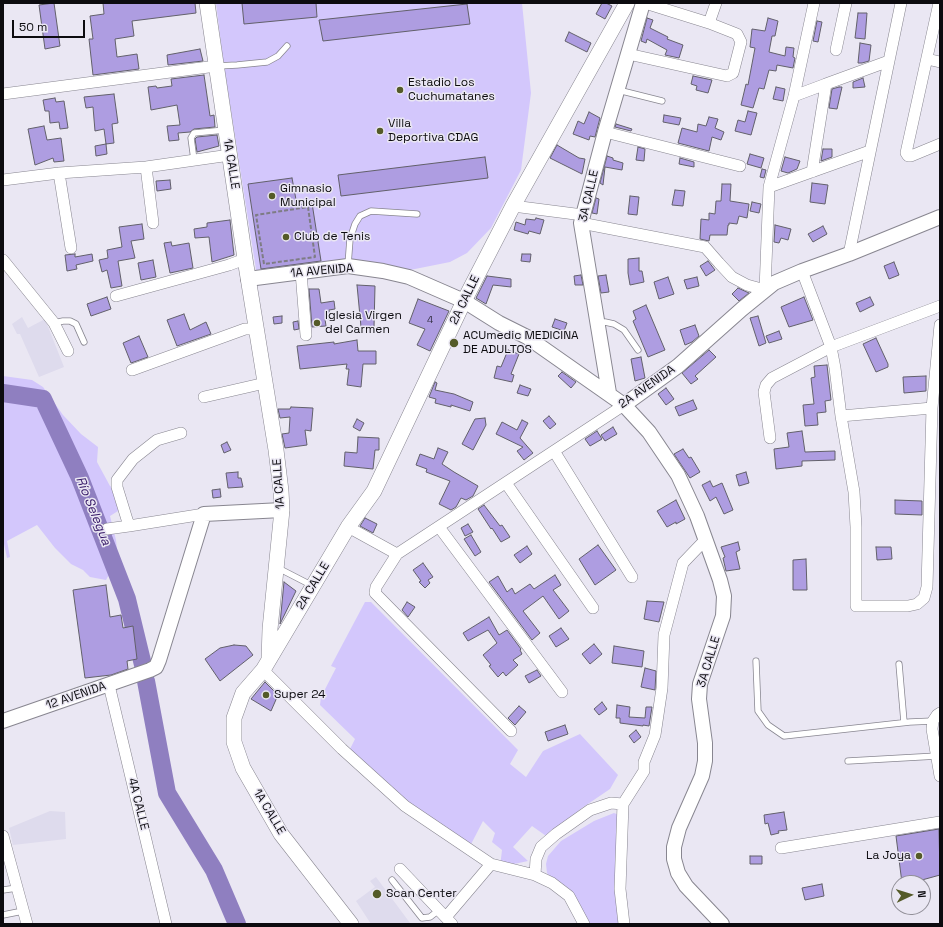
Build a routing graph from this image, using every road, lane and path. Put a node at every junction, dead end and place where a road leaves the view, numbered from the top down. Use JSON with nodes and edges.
{"nodes":[{"id":1,"x":207,"y":3,"type":"edge"},
{"id":2,"x":627,"y":3,"type":"edge"},
{"id":3,"x":644,"y":3,"type":"edge"},
{"id":4,"x":716,"y":3,"type":"edge"},
{"id":5,"x":814,"y":3,"type":"edge"},
{"id":6,"x":846,"y":3,"type":"edge"},
{"id":7,"x":901,"y":3,"type":"edge"},
{"id":8,"x":939,"y":3,"type":"edge"},
{"id":9,"x":709,"y":23,"type":"junction"},
{"id":10,"x":287,"y":46,"type":"dead end"},
{"id":11,"x":836,"y":50,"type":"dead end"},
{"id":12,"x":628,"y":54,"type":"junction"},
{"id":13,"x":927,"y":59,"type":"junction"},
{"id":14,"x":889,"y":61,"type":"junction"},
{"id":15,"x":940,"y":62,"type":"edge"},
{"id":16,"x":216,"y":66,"type":"junction"},
{"id":17,"x":826,"y":84,"type":"junction"},
{"id":18,"x":618,"y":90,"type":"junction"},
{"id":19,"x":3,"y":94,"type":"edge"},
{"id":20,"x":794,"y":96,"type":"junction"},
{"id":21,"x":662,"y":101,"type":"dead end"},
{"id":22,"x":225,"y":130,"type":"junction"},
{"id":23,"x":605,"y":132,"type":"junction"},
{"id":24,"x":940,"y":144,"type":"edge"},
{"id":25,"x":870,"y":151,"type":"junction"},
{"id":26,"x":230,"y":155,"type":"junction"},
{"id":27,"x":194,"y":160,"type":"junction"},
{"id":28,"x":740,"y":166,"type":"dead end"},
{"id":29,"x":146,"y":167,"type":"junction"},
{"id":30,"x":812,"y":172,"type":"junction"},
{"id":31,"x":59,"y":173,"type":"junction"},
{"id":32,"x":3,"y":177,"type":"edge"},
{"id":33,"x":770,"y":188,"type":"junction"},
{"id":34,"x":513,"y":206,"type":"junction"},
{"id":35,"x":308,"y":207,"type":"joint"},
{"id":36,"x":417,"y":214,"type":"dead end"},
{"id":37,"x":940,"y":217,"type":"edge"},
{"id":38,"x":582,"y":219,"type":"junction"},
{"id":39,"x":153,"y":223,"type":"dead end"},
{"id":40,"x":71,"y":248,"type":"dead end"},
{"id":41,"x":849,"y":254,"type":"junction"},
{"id":42,"x":245,"y":259,"type":"junction"},
{"id":43,"x":3,"y":260,"type":"edge"},
{"id":44,"x":348,"y":266,"type":"junction"},
{"id":45,"x":802,"y":271,"type":"junction"},
{"id":46,"x":301,"y":272,"type":"junction"},
{"id":47,"x":248,"y":279,"type":"junction"},
{"id":48,"x":765,"y":290,"type":"junction"},
{"id":49,"x":116,"y":296,"type":"dead end"},
{"id":50,"x":464,"y":301,"type":"junction"},
{"id":51,"x":940,"y":306,"type":"edge"},
{"id":52,"x":54,"y":323,"type":"junction"},
{"id":53,"x":597,"y":323,"type":"junction"},
{"id":54,"x":940,"y":325,"type":"edge"},
{"id":55,"x":256,"y":329,"type":"junction"},
{"id":56,"x":306,"y":335,"type":"dead end"},
{"id":57,"x":84,"y":342,"type":"dead end"},
{"id":58,"x":831,"y":347,"type":"junction"},
{"id":59,"x":638,"y":350,"type":"dead end"},
{"id":60,"x":68,"y":351,"type":"dead end"},
{"id":61,"x":132,"y":370,"type":"dead end"},
{"id":62,"x":265,"y":383,"type":"junction"},
{"id":63,"x":608,"y":393,"type":"junction"},
{"id":64,"x":204,"y":397,"type":"dead end"},
{"id":65,"x":624,"y":405,"type":"junction"},
{"id":66,"x":932,"y":408,"type":"junction"},
{"id":67,"x":841,"y":416,"type":"junction"},
{"id":68,"x":181,"y":433,"type":"dead end"},
{"id":69,"x":770,"y":438,"type":"dead end"},
{"id":70,"x":554,"y":450,"type":"junction"},
{"id":71,"x":506,"y":482,"type":"junction"},
{"id":72,"x":282,"y":510,"type":"junction"},
{"id":73,"x":204,"y":514,"type":"junction"},
{"id":74,"x":129,"y":526,"type":"junction"},
{"id":75,"x":348,"y":527,"type":"junction"},
{"id":76,"x":439,"y":527,"type":"junction"},
{"id":77,"x":107,"y":529,"type":"dead end"},
{"id":78,"x":706,"y":539,"type":"junction"},
{"id":79,"x":397,"y":554,"type":"junction"},
{"id":80,"x":276,"y":567,"type":"junction"},
{"id":81,"x":632,"y":577,"type":"dead end"},
{"id":82,"x":313,"y":586,"type":"junction"},
{"id":83,"x":593,"y":608,"type":"dead end"},
{"id":84,"x":756,"y":661,"type":"dead end"},
{"id":85,"x":899,"y":664,"type":"dead end"},
{"id":86,"x":266,"y":665,"type":"junction"},
{"id":87,"x":109,"y":685,"type":"junction"},
{"id":88,"x":562,"y":692,"type":"dead end"},
{"id":89,"x":937,"y":716,"type":"edge"},
{"id":90,"x":3,"y":721,"type":"edge"},
{"id":91,"x":904,"y":722,"type":"junction"},
{"id":92,"x":511,"y":730,"type":"dead end"},
{"id":93,"x":936,"y":756,"type":"junction"},
{"id":94,"x":848,"y":761,"type":"dead end"},
{"id":95,"x":940,"y":776,"type":"edge"},
{"id":96,"x":623,"y":804,"type":"junction"},
{"id":97,"x":940,"y":822,"type":"edge"},
{"id":98,"x":3,"y":836,"type":"edge"},
{"id":99,"x":781,"y":848,"type":"dead end"},
{"id":100,"x":6,"y":858,"type":"edge"},
{"id":101,"x":491,"y":864,"type":"junction"},
{"id":102,"x":400,"y":868,"type":"dead end"},
{"id":103,"x":535,"y":875,"type":"junction"},
{"id":104,"x":392,"y":880,"type":"dead end"},
{"id":105,"x":17,"y":888,"type":"junction"},
{"id":106,"x":3,"y":890,"type":"edge"},
{"id":107,"x":23,"y":910,"type":"junction"},
{"id":108,"x":3,"y":915,"type":"edge"},
{"id":109,"x":446,"y":917,"type":"edge"},
{"id":110,"x":27,"y":924,"type":"edge"},
{"id":111,"x":166,"y":924,"type":"edge"},
{"id":112,"x":351,"y":924,"type":"edge"},
{"id":113,"x":584,"y":924,"type":"edge"},
{"id":114,"x":624,"y":924,"type":"edge"},
{"id":115,"x":722,"y":924,"type":"edge"}],
"edges":[{"from":1,"to":16,"type":"main road","name":"1A CALLE"},
{"from":2,"to":34,"type":"main road","name":"2A CALLE"},
{"from":3,"to":9,"type":"street"},
{"from":3,"to":12,"type":"street","name":"3A CALLE"},
{"from":4,"to":9,"type":"street"},
{"from":5,"to":20,"type":"street"},
{"from":6,"to":11,"type":"street"},
{"from":7,"to":14,"type":"street"},
{"from":8,"to":13,"type":"street"},
{"from":9,"to":12,"type":"street"},
{"from":10,"to":16,"type":"lane"},
{"from":12,"to":18,"type":"street","name":"3A CALLE"},
{"from":13,"to":15,"type":"street"},
{"from":13,"to":24,"type":"street"},
{"from":14,"to":17,"type":"street"},
{"from":14,"to":25,"type":"street"},
{"from":16,"to":19,"type":"street"},
{"from":16,"to":22,"type":"main road","name":"1A CALLE"},
{"from":17,"to":20,"type":"street"},
{"from":17,"to":30,"type":"street"},
{"from":18,"to":21,"type":"lane"},
{"from":18,"to":23,"type":"street","name":"3A CALLE"},
{"from":20,"to":33,"type":"street"},
{"from":22,"to":26,"type":"main road","name":"1A CALLE"},
{"from":22,"to":27,"type":"lane"},
{"from":23,"to":28,"type":"street"},
{"from":23,"to":38,"type":"street","name":"3A CALLE"},
{"from":25,"to":30,"type":"street"},
{"from":25,"to":41,"type":"street"},
{"from":26,"to":27,"type":"street"},
{"from":26,"to":42,"type":"main road","name":"1A CALLE"},
{"from":27,"to":29,"type":"street"},
{"from":29,"to":31,"type":"street"},
{"from":29,"to":39,"type":"street"},
{"from":30,"to":33,"type":"street"},
{"from":31,"to":32,"type":"street"},
{"from":31,"to":40,"type":"street"},
{"from":33,"to":48,"type":"street"},
{"from":34,"to":38,"type":"street"},
{"from":34,"to":50,"type":"main road","name":"2A CALLE"},
{"from":35,"to":35,"type":"path"},
{"from":36,"to":44,"type":"lane"},
{"from":37,"to":41,"type":"street","name":"2A AVENIDA"},
{"from":38,"to":48,"type":"street"},
{"from":38,"to":53,"type":"street","name":"3A CALLE"},
{"from":41,"to":45,"type":"street","name":"2A AVENIDA"},
{"from":42,"to":47,"type":"main road","name":"1A CALLE"},
{"from":42,"to":49,"type":"street"},
{"from":43,"to":52,"type":"street"},
{"from":44,"to":46,"type":"street","name":"1A AVENIDA"},
{"from":44,"to":50,"type":"street","name":"1A AVENIDA"},
{"from":45,"to":48,"type":"street","name":"2A AVENIDA"},
{"from":45,"to":58,"type":"street"},
{"from":46,"to":47,"type":"street","name":"1A AVENIDA"},
{"from":46,"to":56,"type":"street"},
{"from":47,"to":55,"type":"main road","name":"1A CALLE"},
{"from":48,"to":65,"type":"street","name":"2A AVENIDA"},
{"from":50,"to":63,"type":"street","name":"1A AVENIDA"},
{"from":50,"to":75,"type":"main road","name":"2A CALLE"},
{"from":51,"to":58,"type":"street"},
{"from":52,"to":57,"type":"lane"},
{"from":52,"to":60,"type":"street"},
{"from":53,"to":59,"type":"lane"},
{"from":53,"to":63,"type":"street","name":"3A CALLE"},
{"from":54,"to":66,"type":"street"},
{"from":55,"to":61,"type":"street"},
{"from":55,"to":62,"type":"main road","name":"1A CALLE"},
{"from":58,"to":67,"type":"street"},
{"from":58,"to":69,"type":"street"},
{"from":62,"to":64,"type":"street"},
{"from":62,"to":72,"type":"main road","name":"1A CALLE"},
{"from":63,"to":65,"type":"street","name":"1A AVENIDA"},
{"from":65,"to":70,"type":"street","name":"2A AVENIDA"},
{"from":65,"to":78,"type":"street","name":"3A CALLE"},
{"from":66,"to":67,"type":"street"},
{"from":66,"to":67,"type":"street"},
{"from":68,"to":74,"type":"street"},
{"from":70,"to":71,"type":"street","name":"2A AVENIDA"},
{"from":70,"to":81,"type":"street"},
{"from":71,"to":76,"type":"street","name":"2A AVENIDA"},
{"from":71,"to":83,"type":"street"},
{"from":72,"to":73,"type":"street"},
{"from":72,"to":80,"type":"main road","name":"1A CALLE"},
{"from":73,"to":74,"type":"street"},
{"from":73,"to":87,"type":"street","name":"12 AVENIDA"},
{"from":74,"to":77,"type":"street"},
{"from":75,"to":79,"type":"street"},
{"from":75,"to":82,"type":"main road","name":"2A CALLE"},
{"from":76,"to":79,"type":"street","name":"2A AVENIDA"},
{"from":76,"to":88,"type":"street"},
{"from":78,"to":96,"type":"street"},
{"from":78,"to":115,"type":"street","name":"3A CALLE"},
{"from":79,"to":92,"type":"street","name":"2A AVENIDA"},
{"from":80,"to":82,"type":"lane"},
{"from":80,"to":86,"type":"main road","name":"1A CALLE"},
{"from":82,"to":86,"type":"main road","name":"2A CALLE"},
{"from":84,"to":91,"type":"lane"},
{"from":85,"to":91,"type":"lane"},
{"from":86,"to":101,"type":"street"},
{"from":86,"to":112,"type":"main road","name":"1A CALLE"},
{"from":87,"to":90,"type":"street","name":"12 AVENIDA"},
{"from":87,"to":111,"type":"street","name":"4A CALLE"},
{"from":89,"to":91,"type":"lane"},
{"from":89,"to":93,"type":"street"},
{"from":93,"to":94,"type":"lane"},
{"from":93,"to":95,"type":"street"},
{"from":96,"to":103,"type":"street"},
{"from":96,"to":114,"type":"street"},
{"from":97,"to":99,"type":"street"},
{"from":98,"to":100,"type":"street"},
{"from":100,"to":105,"type":"street"},
{"from":101,"to":103,"type":"street"},
{"from":101,"to":109,"type":"street"},
{"from":102,"to":109,"type":"street"},
{"from":103,"to":113,"type":"street"},
{"from":104,"to":109,"type":"lane"},
{"from":105,"to":106,"type":"lane"},
{"from":105,"to":107,"type":"street"},
{"from":107,"to":108,"type":"lane"},
{"from":107,"to":110,"type":"street"}]}
